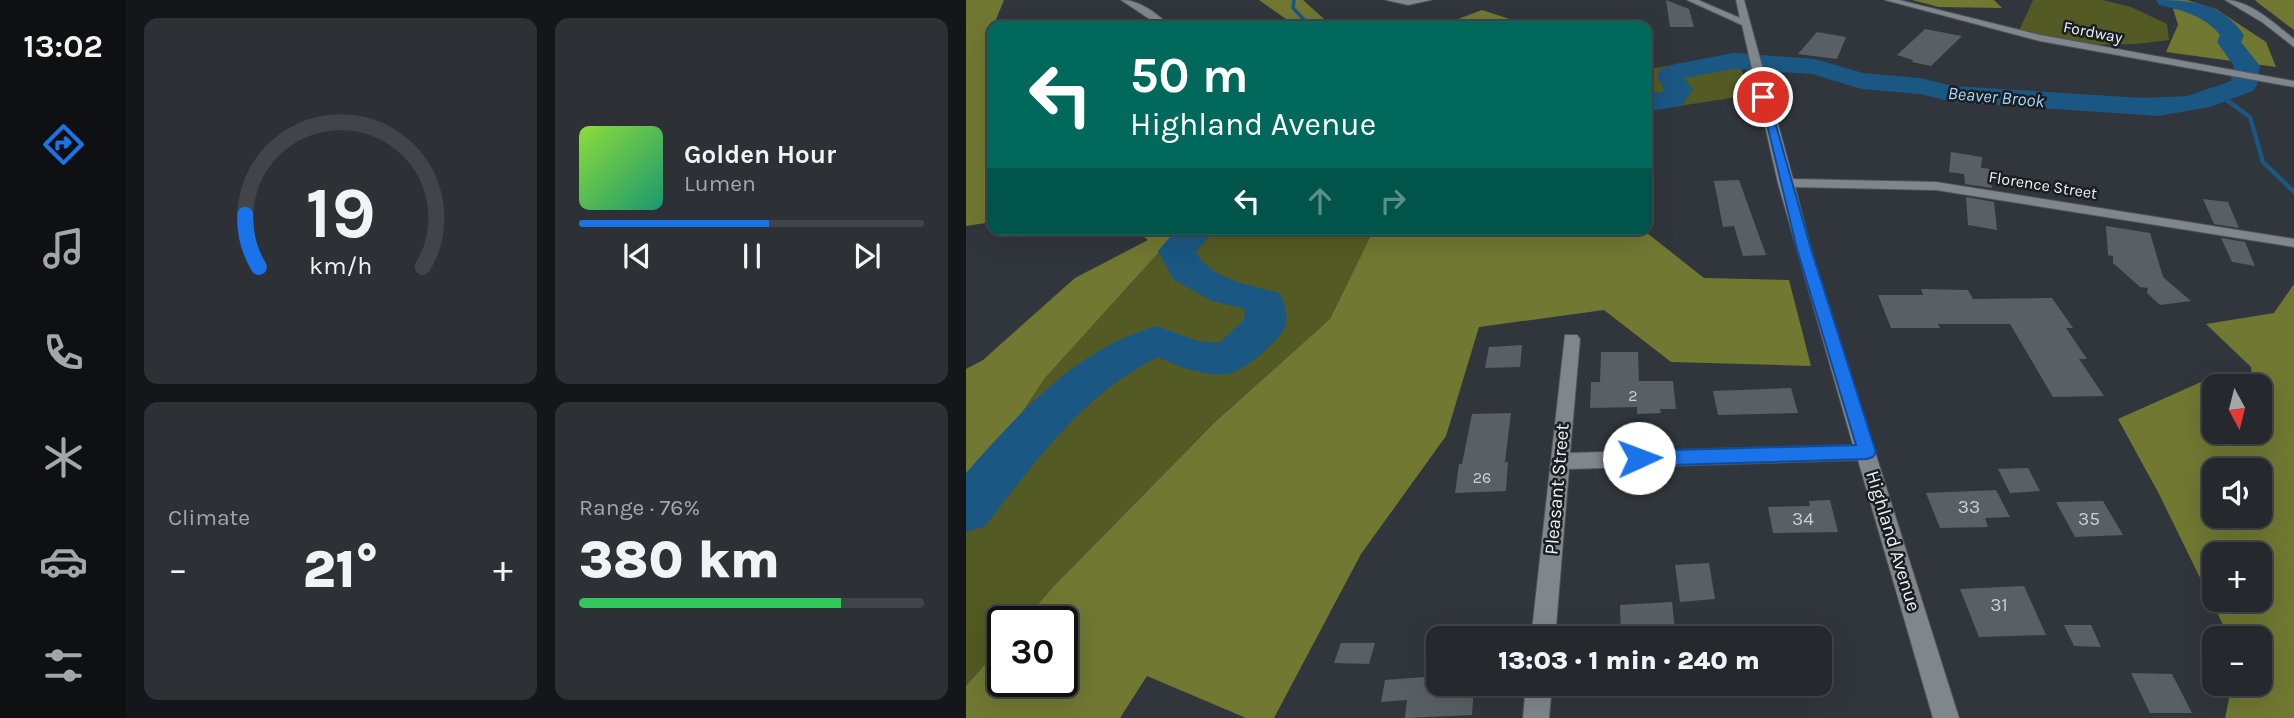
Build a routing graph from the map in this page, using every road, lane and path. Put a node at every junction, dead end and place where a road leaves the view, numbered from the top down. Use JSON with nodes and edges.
{"nodes":[{"id":1,"x":1125,"y":0,"type":"edge"},
{"id":2,"x":1391,"y":0,"type":"edge"},
{"id":3,"x":1427,"y":0,"type":"edge"},
{"id":4,"x":1690,"y":0,"type":"edge"},
{"id":5,"x":1740,"y":0,"type":"edge"},
{"id":6,"x":1889,"y":0,"type":"edge"},
{"id":7,"x":2229,"y":0,"type":"edge"},
{"id":8,"x":1159,"y":21,"type":"edge"},
{"id":9,"x":1744,"y":23,"type":"junction"},
{"id":10,"x":2294,"y":44,"type":"edge"},
{"id":11,"x":2294,"y":84,"type":"edge"},
{"id":12,"x":1785,"y":183,"type":"junction"},
{"id":13,"x":2294,"y":243,"type":"edge"},
{"id":14,"x":1571,"y":339,"type":"dead end"},
{"id":15,"x":1867,"y":452,"type":"junction"},
{"id":16,"x":1560,"y":461,"type":"junction"},
{"id":17,"x":1544,"y":626,"type":"edge"},
{"id":18,"x":1538,"y":696,"type":"edge"},
{"id":19,"x":1536,"y":718,"type":"edge"},
{"id":20,"x":1946,"y":718,"type":"edge"}],
"edges":[{"from":1,"to":8,"type":"street"},
{"from":2,"to":3,"type":"street"},
{"from":4,"to":9,"type":"street"},
{"from":5,"to":9,"type":"street","name":"Highland Avenue"},
{"from":6,"to":11,"type":"street","name":"Fordway"},
{"from":7,"to":10,"type":"street"},
{"from":9,"to":12,"type":"street","name":"Highland Avenue"},
{"from":12,"to":13,"type":"street","name":"Florence Street"},
{"from":12,"to":15,"type":"street","name":"Highland Avenue"},
{"from":14,"to":16,"type":"street","name":"Pleasant Street"},
{"from":15,"to":16,"type":"street"},
{"from":15,"to":20,"type":"street","name":"Highland Avenue"},
{"from":16,"to":17,"type":"street","name":"Pleasant Street"},
{"from":18,"to":19,"type":"street"}]}
